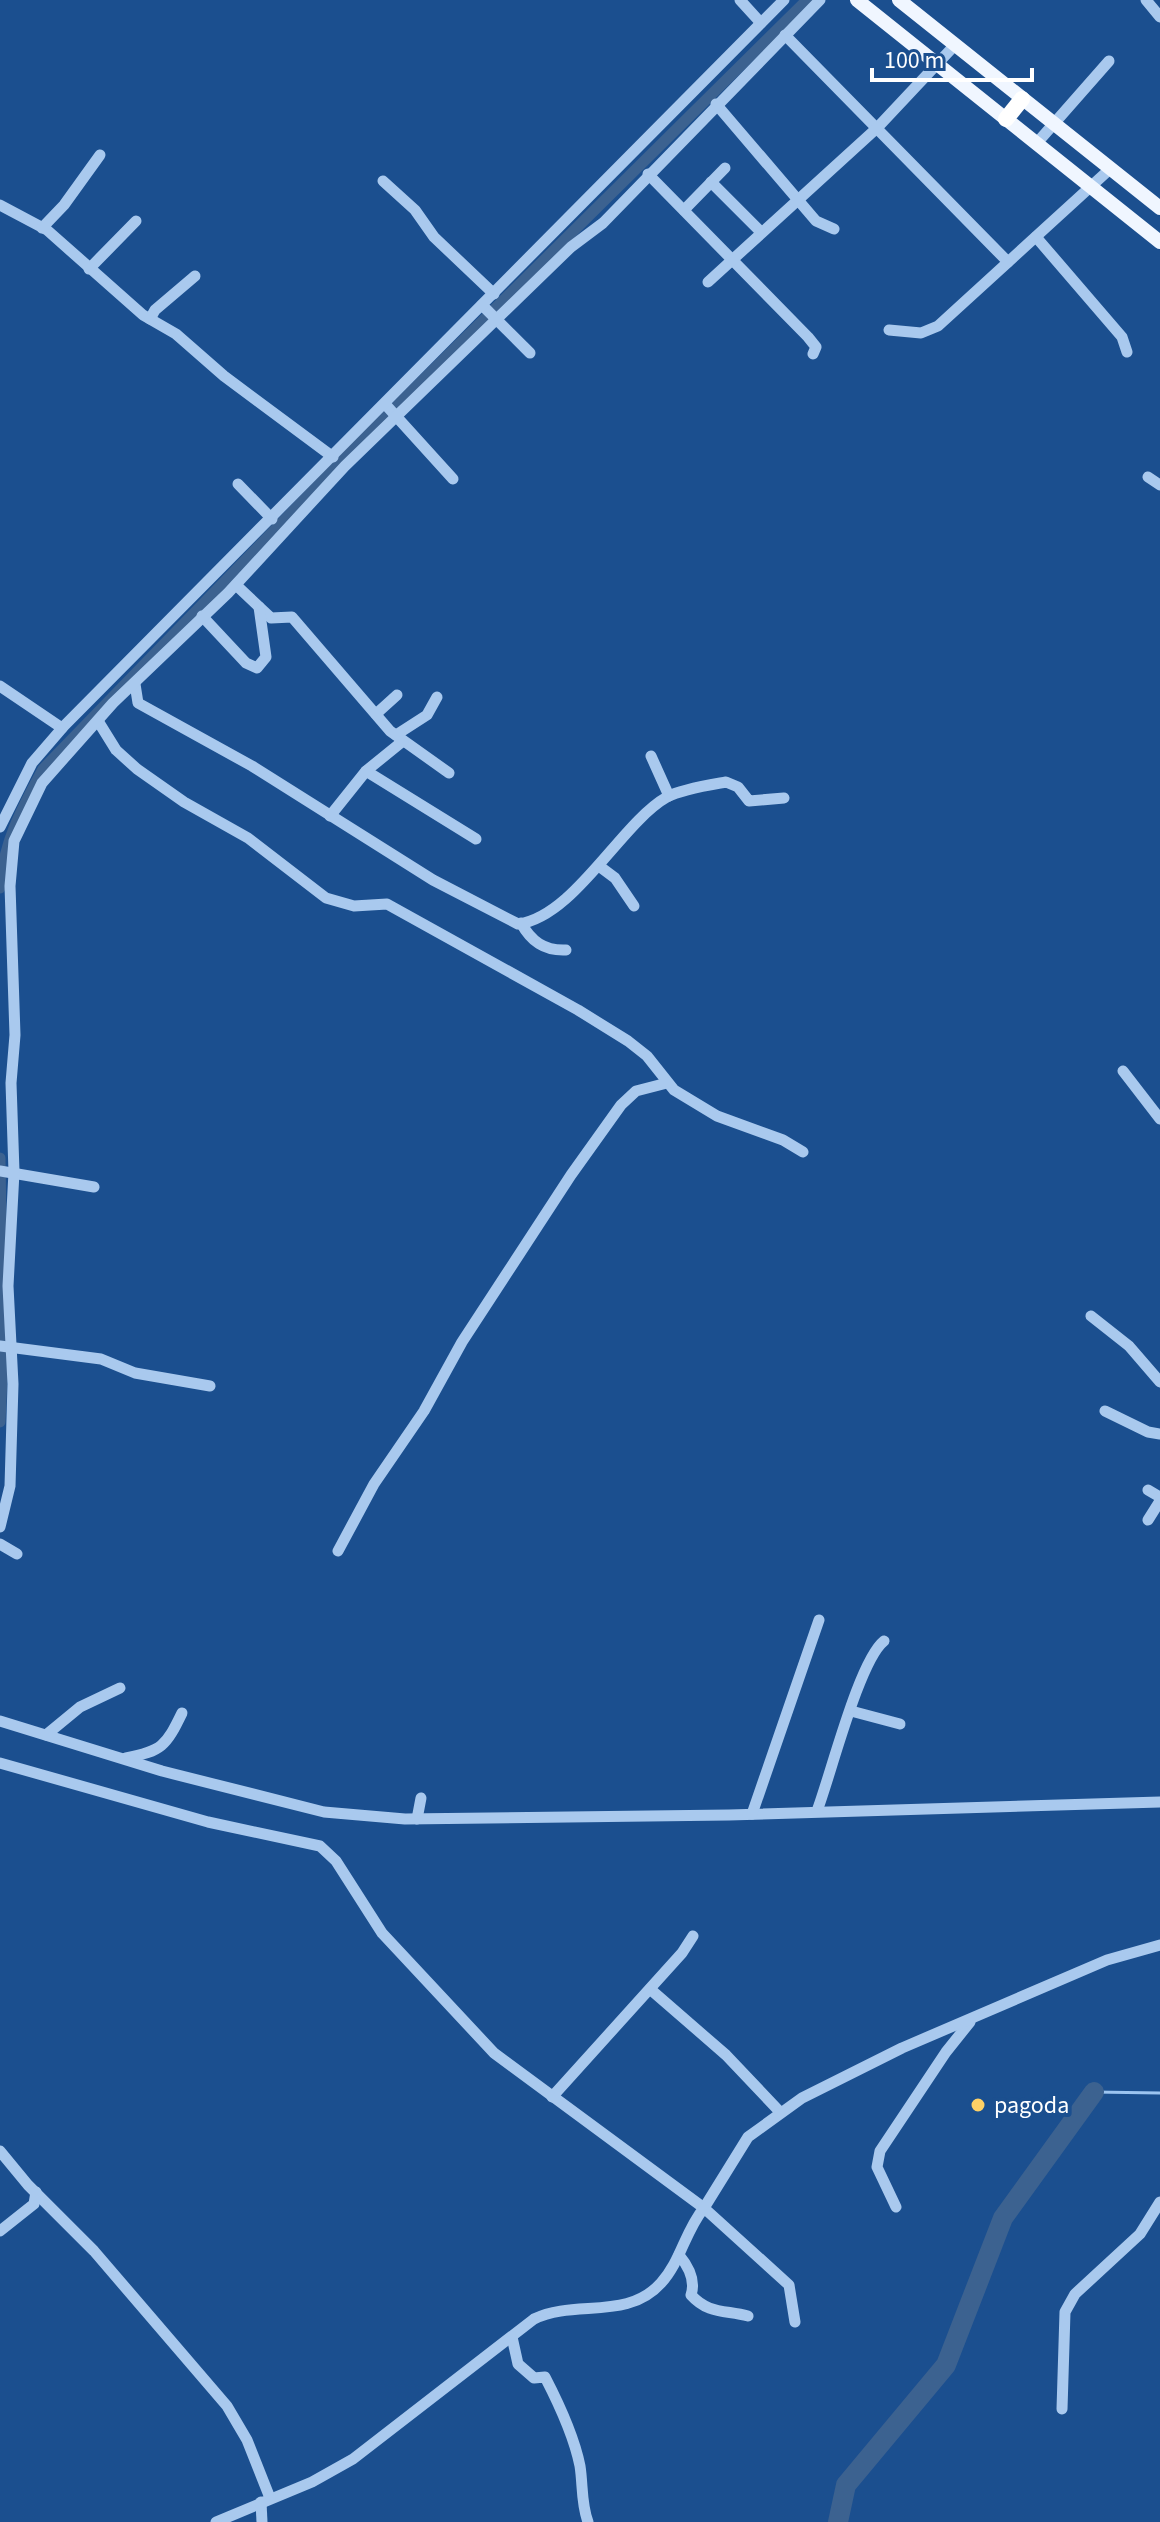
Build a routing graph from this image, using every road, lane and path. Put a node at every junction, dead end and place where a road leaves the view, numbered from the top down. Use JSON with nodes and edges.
{"nodes":[{"id":1,"x":740,"y":0,"type":"edge"},
{"id":2,"x":784,"y":0,"type":"edge"},
{"id":3,"x":820,"y":0,"type":"edge"},
{"id":4,"x":857,"y":0,"type":"edge"},
{"id":5,"x":899,"y":0,"type":"edge"},
{"id":6,"x":1146,"y":0,"type":"edge"},
{"id":7,"x":1160,"y":17,"type":"edge"},
{"id":8,"x":761,"y":23,"type":"junction"},
{"id":9,"x":785,"y":35,"type":"junction"},
{"id":10,"x":954,"y":46,"type":"junction"},
{"id":11,"x":1109,"y":61,"type":"dead end"},
{"id":12,"x":937,"y":65,"type":"junction"},
{"id":13,"x":1022,"y":99,"type":"junction"},
{"id":14,"x":716,"y":104,"type":"junction"},
{"id":15,"x":1006,"y":119,"type":"junction"},
{"id":16,"x":1053,"y":123,"type":"junction"},
{"id":17,"x":877,"y":128,"type":"junction"},
{"id":18,"x":1036,"y":144,"type":"junction"},
{"id":19,"x":100,"y":155,"type":"dead end"},
{"id":20,"x":725,"y":168,"type":"dead end"},
{"id":21,"x":1110,"y":169,"type":"junction"},
{"id":22,"x":648,"y":174,"type":"junction"},
{"id":23,"x":383,"y":181,"type":"dead end"},
{"id":24,"x":711,"y":182,"type":"junction"},
{"id":25,"x":1091,"y":188,"type":"junction"},
{"id":26,"x":797,"y":199,"type":"junction"},
{"id":27,"x":0,"y":205,"type":"edge"},
{"id":28,"x":1160,"y":208,"type":"edge"},
{"id":29,"x":684,"y":210,"type":"junction"},
{"id":30,"x":136,"y":221,"type":"dead end"},
{"id":31,"x":42,"y":228,"type":"junction"},
{"id":32,"x":834,"y":229,"type":"dead end"},
{"id":33,"x":761,"y":232,"type":"junction"},
{"id":34,"x":1036,"y":237,"type":"junction"},
{"id":35,"x":1160,"y":242,"type":"edge"},
{"id":36,"x":732,"y":259,"type":"junction"},
{"id":37,"x":1008,"y":262,"type":"junction"},
{"id":38,"x":89,"y":269,"type":"junction"},
{"id":39,"x":195,"y":276,"type":"dead end"},
{"id":40,"x":708,"y":282,"type":"dead end"},
{"id":41,"x":494,"y":294,"type":"junction"},
{"id":42,"x":489,"y":312,"type":"junction"},
{"id":43,"x":150,"y":319,"type":"junction"},
{"id":44,"x":889,"y":330,"type":"dead end"},
{"id":45,"x":1127,"y":352,"type":"dead end"},
{"id":46,"x":530,"y":353,"type":"dead end"},
{"id":47,"x":813,"y":354,"type":"dead end"},
{"id":48,"x":391,"y":410,"type":"junction"},
{"id":49,"x":333,"y":457,"type":"junction"},
{"id":50,"x":1148,"y":477,"type":"dead end"},
{"id":51,"x":453,"y":479,"type":"dead end"},
{"id":52,"x":238,"y":484,"type":"dead end"},
{"id":53,"x":1160,"y":485,"type":"edge"},
{"id":54,"x":272,"y":519,"type":"junction"},
{"id":55,"x":236,"y":585,"type":"junction"},
{"id":56,"x":259,"y":607,"type":"junction"},
{"id":57,"x":202,"y":616,"type":"junction"},
{"id":58,"x":163,"y":641,"type":"junction"},
{"id":59,"x":135,"y":684,"type":"junction"},
{"id":60,"x":0,"y":686,"type":"edge"},
{"id":61,"x":393,"y":694,"type":"dead end"},
{"id":62,"x":437,"y":697,"type":"dead end"},
{"id":63,"x":374,"y":711,"type":"junction"},
{"id":64,"x":98,"y":721,"type":"junction"},
{"id":65,"x":62,"y":728,"type":"junction"},
{"id":66,"x":400,"y":738,"type":"junction"},
{"id":67,"x":651,"y":756,"type":"dead end"},
{"id":68,"x":366,"y":771,"type":"junction"},
{"id":69,"x":449,"y":773,"type":"dead end"},
{"id":70,"x":669,"y":796,"type":"junction"},
{"id":71,"x":784,"y":798,"type":"dead end"},
{"id":72,"x":330,"y":816,"type":"junction"},
{"id":73,"x":0,"y":827,"type":"edge"},
{"id":74,"x":476,"y":839,"type":"dead end"},
{"id":75,"x":599,"y":866,"type":"junction"},
{"id":76,"x":634,"y":906,"type":"dead end"},
{"id":77,"x":521,"y":923,"type":"junction"},
{"id":78,"x":566,"y":950,"type":"dead end"},
{"id":79,"x":1123,"y":1071,"type":"dead end"},
{"id":80,"x":667,"y":1083,"type":"junction"},
{"id":81,"x":1160,"y":1119,"type":"edge"},
{"id":82,"x":803,"y":1152,"type":"dead end"},
{"id":83,"x":7,"y":1171,"type":"edge"},
{"id":84,"x":94,"y":1187,"type":"dead end"},
{"id":85,"x":1091,"y":1316,"type":"dead end"},
{"id":86,"x":6,"y":1347,"type":"edge"},
{"id":87,"x":1160,"y":1382,"type":"edge"},
{"id":88,"x":210,"y":1386,"type":"dead end"},
{"id":89,"x":1105,"y":1411,"type":"dead end"},
{"id":90,"x":1160,"y":1434,"type":"edge"},
{"id":91,"x":1148,"y":1490,"type":"dead end"},
{"id":92,"x":1160,"y":1499,"type":"edge"},
{"id":93,"x":1148,"y":1520,"type":"dead end"},
{"id":94,"x":0,"y":1527,"type":"edge"},
{"id":95,"x":0,"y":1544,"type":"edge"},
{"id":96,"x":338,"y":1551,"type":"dead end"},
{"id":97,"x":17,"y":1554,"type":"dead end"},
{"id":98,"x":819,"y":1620,"type":"dead end"},
{"id":99,"x":884,"y":1641,"type":"dead end"},
{"id":100,"x":120,"y":1688,"type":"dead end"},
{"id":101,"x":851,"y":1711,"type":"junction"},
{"id":102,"x":182,"y":1713,"type":"dead end"},
{"id":103,"x":0,"y":1721,"type":"edge"},
{"id":104,"x":900,"y":1724,"type":"dead end"},
{"id":105,"x":46,"y":1735,"type":"junction"},
{"id":106,"x":122,"y":1758,"type":"junction"},
{"id":107,"x":0,"y":1763,"type":"edge"},
{"id":108,"x":421,"y":1798,"type":"dead end"},
{"id":109,"x":1160,"y":1802,"type":"edge"},
{"id":110,"x":817,"y":1811,"type":"junction"},
{"id":111,"x":752,"y":1814,"type":"junction"},
{"id":112,"x":417,"y":1819,"type":"junction"},
{"id":113,"x":693,"y":1936,"type":"dead end"},
{"id":114,"x":1160,"y":1945,"type":"edge"},
{"id":115,"x":650,"y":1989,"type":"junction"},
{"id":116,"x":973,"y":2019,"type":"junction"},
{"id":117,"x":552,"y":2097,"type":"junction"},
{"id":118,"x":780,"y":2112,"type":"junction"},
{"id":119,"x":0,"y":2151,"type":"edge"},
{"id":120,"x":36,"y":2192,"type":"junction"},
{"id":121,"x":1160,"y":2202,"type":"edge"},
{"id":122,"x":896,"y":2207,"type":"dead end"},
{"id":123,"x":704,"y":2208,"type":"junction"},
{"id":124,"x":0,"y":2231,"type":"edge"},
{"id":125,"x":679,"y":2255,"type":"junction"},
{"id":126,"x":748,"y":2316,"type":"dead end"},
{"id":127,"x":795,"y":2322,"type":"dead end"},
{"id":128,"x":512,"y":2337,"type":"junction"},
{"id":129,"x":1062,"y":2409,"type":"dead end"},
{"id":130,"x":265,"y":2500,"type":"junction"},
{"id":131,"x":216,"y":2522,"type":"edge"},
{"id":132,"x":262,"y":2522,"type":"edge"},
{"id":133,"x":588,"y":2522,"type":"edge"}],
"edges":[{"from":1,"to":8,"type":"street"},
{"from":2,"to":8,"type":"street"},
{"from":3,"to":9,"type":"street"},
{"from":4,"to":12,"type":"main road"},
{"from":5,"to":10,"type":"main road"},
{"from":6,"to":7,"type":"street"},
{"from":8,"to":41,"type":"street"},
{"from":9,"to":14,"type":"street"},
{"from":9,"to":17,"type":"street"},
{"from":10,"to":12,"type":"street"},
{"from":10,"to":13,"type":"main road"},
{"from":11,"to":16,"type":"street"},
{"from":12,"to":15,"type":"main road"},
{"from":12,"to":17,"type":"street"},
{"from":13,"to":15,"type":"highway"},
{"from":13,"to":16,"type":"main road"},
{"from":14,"to":22,"type":"street"},
{"from":14,"to":26,"type":"street"},
{"from":15,"to":18,"type":"main road"},
{"from":16,"to":18,"type":"street"},
{"from":16,"to":21,"type":"main road"},
{"from":17,"to":26,"type":"street"},
{"from":17,"to":37,"type":"street"},
{"from":18,"to":25,"type":"main road"},
{"from":19,"to":31,"type":"street"},
{"from":20,"to":24,"type":"street"},
{"from":21,"to":25,"type":"street"},
{"from":21,"to":28,"type":"main road"},
{"from":22,"to":29,"type":"street"},
{"from":22,"to":42,"type":"street"},
{"from":23,"to":41,"type":"street"},
{"from":24,"to":29,"type":"street"},
{"from":24,"to":33,"type":"street"},
{"from":25,"to":34,"type":"street"},
{"from":25,"to":35,"type":"main road"},
{"from":26,"to":32,"type":"street"},
{"from":26,"to":33,"type":"street"},
{"from":27,"to":31,"type":"street"},
{"from":29,"to":36,"type":"street"},
{"from":30,"to":38,"type":"street"},
{"from":31,"to":38,"type":"street"},
{"from":33,"to":36,"type":"street"},
{"from":34,"to":37,"type":"street"},
{"from":34,"to":45,"type":"street"},
{"from":36,"to":40,"type":"street"},
{"from":36,"to":47,"type":"street"},
{"from":37,"to":44,"type":"street"},
{"from":38,"to":43,"type":"street"},
{"from":39,"to":43,"type":"street"},
{"from":41,"to":42,"type":"street"},
{"from":42,"to":46,"type":"street"},
{"from":42,"to":48,"type":"street"},
{"from":42,"to":48,"type":"street"},
{"from":43,"to":49,"type":"street"},
{"from":48,"to":49,"type":"street"},
{"from":48,"to":51,"type":"street"},
{"from":48,"to":55,"type":"street"},
{"from":49,"to":54,"type":"street"},
{"from":50,"to":53,"type":"street"},
{"from":52,"to":54,"type":"street"},
{"from":54,"to":58,"type":"street"},
{"from":55,"to":56,"type":"street"},
{"from":55,"to":57,"type":"street"},
{"from":56,"to":57,"type":"street"},
{"from":56,"to":63,"type":"street"},
{"from":57,"to":58,"type":"street"},
{"from":58,"to":59,"type":"street"},
{"from":58,"to":65,"type":"street"},
{"from":59,"to":64,"type":"street"},
{"from":59,"to":72,"type":"street"},
{"from":60,"to":65,"type":"street"},
{"from":61,"to":63,"type":"street"},
{"from":62,"to":66,"type":"street"},
{"from":63,"to":66,"type":"street"},
{"from":64,"to":80,"type":"street"},
{"from":64,"to":83,"type":"street"},
{"from":65,"to":73,"type":"street"},
{"from":66,"to":68,"type":"street"},
{"from":66,"to":69,"type":"street"},
{"from":67,"to":70,"type":"street"},
{"from":68,"to":72,"type":"street"},
{"from":68,"to":74,"type":"street"},
{"from":70,"to":71,"type":"street"},
{"from":70,"to":75,"type":"street"},
{"from":72,"to":77,"type":"street"},
{"from":75,"to":76,"type":"street"},
{"from":75,"to":77,"type":"street"},
{"from":77,"to":78,"type":"street"},
{"from":79,"to":81,"type":"street"},
{"from":80,"to":82,"type":"street"},
{"from":80,"to":96,"type":"street"},
{"from":83,"to":84,"type":"street"},
{"from":83,"to":86,"type":"street"},
{"from":85,"to":87,"type":"street"},
{"from":86,"to":88,"type":"street"},
{"from":86,"to":94,"type":"street"},
{"from":89,"to":90,"type":"street"},
{"from":91,"to":92,"type":"street"},
{"from":92,"to":93,"type":"street"},
{"from":95,"to":97,"type":"street"},
{"from":98,"to":111,"type":"street"},
{"from":99,"to":101,"type":"street"},
{"from":100,"to":105,"type":"street"},
{"from":101,"to":104,"type":"street"},
{"from":101,"to":110,"type":"street"},
{"from":102,"to":106,"type":"street"},
{"from":103,"to":105,"type":"street"},
{"from":105,"to":106,"type":"street"},
{"from":106,"to":112,"type":"street"},
{"from":107,"to":117,"type":"street"},
{"from":108,"to":112,"type":"street"},
{"from":109,"to":110,"type":"street"},
{"from":110,"to":111,"type":"street"},
{"from":111,"to":112,"type":"street"},
{"from":113,"to":115,"type":"street"},
{"from":114,"to":116,"type":"street"},
{"from":115,"to":117,"type":"street"},
{"from":115,"to":118,"type":"street"},
{"from":116,"to":118,"type":"street"},
{"from":116,"to":122,"type":"street"},
{"from":117,"to":123,"type":"street"},
{"from":118,"to":123,"type":"street"},
{"from":119,"to":120,"type":"street"},
{"from":120,"to":124,"type":"street"},
{"from":120,"to":130,"type":"street"},
{"from":121,"to":129,"type":"street"},
{"from":123,"to":125,"type":"street"},
{"from":123,"to":127,"type":"street"},
{"from":125,"to":126,"type":"street"},
{"from":125,"to":128,"type":"street"},
{"from":128,"to":130,"type":"street"},
{"from":128,"to":133,"type":"street"},
{"from":130,"to":131,"type":"street"},
{"from":130,"to":132,"type":"street"}]}
